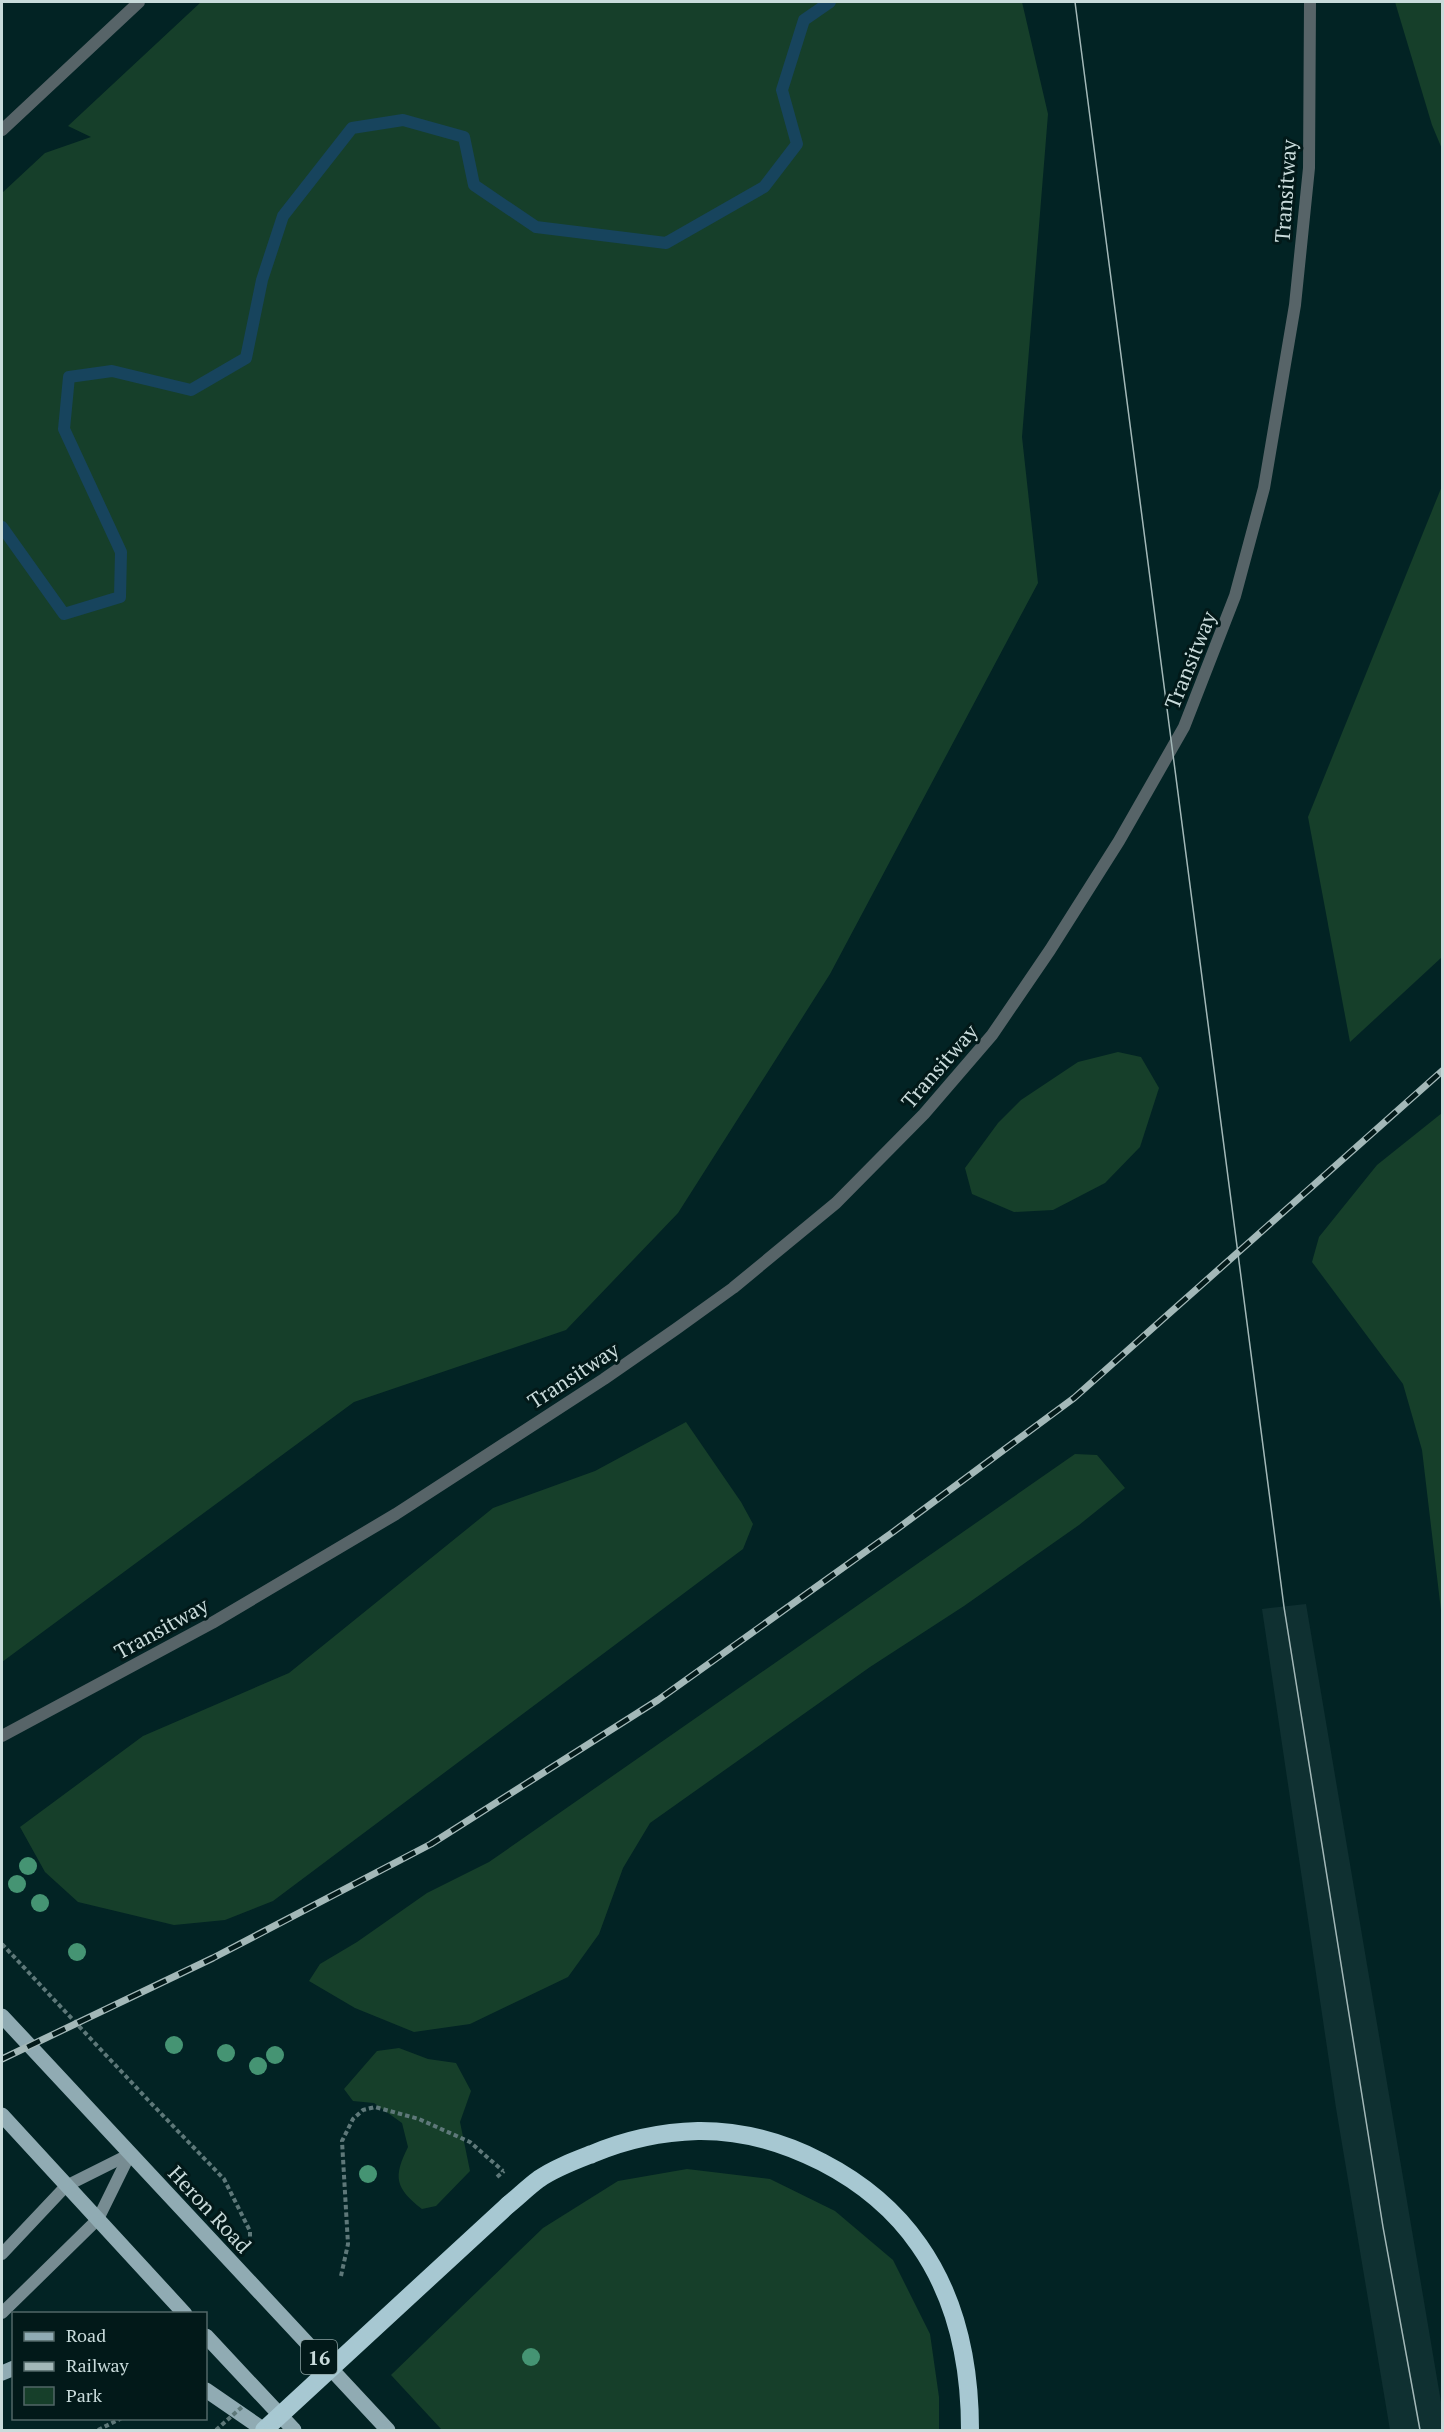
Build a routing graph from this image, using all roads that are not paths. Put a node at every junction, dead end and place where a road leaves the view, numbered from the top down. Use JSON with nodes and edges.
{"nodes":[{"id":1,"x":139,"y":2,"type":"edge"},
{"id":2,"x":1310,"y":2,"type":"edge"},
{"id":3,"x":2,"y":130,"type":"edge"},
{"id":4,"x":2,"y":1736,"type":"edge"},
{"id":5,"x":2,"y":2016,"type":"edge"},
{"id":6,"x":2,"y":2115,"type":"edge"},
{"id":7,"x":130,"y":2154,"type":"junction"},
{"id":8,"x":66,"y":2186,"type":"junction"},
{"id":9,"x":98,"y":2218,"type":"junction"},
{"id":10,"x":2,"y":2254,"type":"edge"},
{"id":11,"x":183,"y":2312,"type":"edge"},
{"id":12,"x":2,"y":2313,"type":"edge"},
{"id":13,"x":207,"y":2337,"type":"edge"},
{"id":14,"x":207,"y":2392,"type":"edge"},
{"id":15,"x":264,"y":2430,"type":"edge"},
{"id":16,"x":294,"y":2430,"type":"edge"},
{"id":17,"x":388,"y":2430,"type":"edge"},
{"id":18,"x":970,"y":2430,"type":"edge"}],
"edges":[{"from":1,"to":3,"type":"street"},
{"from":2,"to":4,"type":"street","name":"Transitway"},
{"from":5,"to":7,"type":"main road","name":"Heron Road","number":"16"},
{"from":6,"to":8,"type":"main road"},
{"from":7,"to":8,"type":"main road"},
{"from":7,"to":9,"type":"main road"},
{"from":7,"to":17,"type":"main road","name":"Heron Road","number":"16"},
{"from":8,"to":9,"type":"main road"},
{"from":8,"to":10,"type":"main road"},
{"from":9,"to":11,"type":"main road"},
{"from":9,"to":12,"type":"main road"},
{"from":13,"to":16,"type":"main road"},
{"from":14,"to":15,"type":"main road"},
{"from":15,"to":18,"type":"highway","bridge":true}]}
